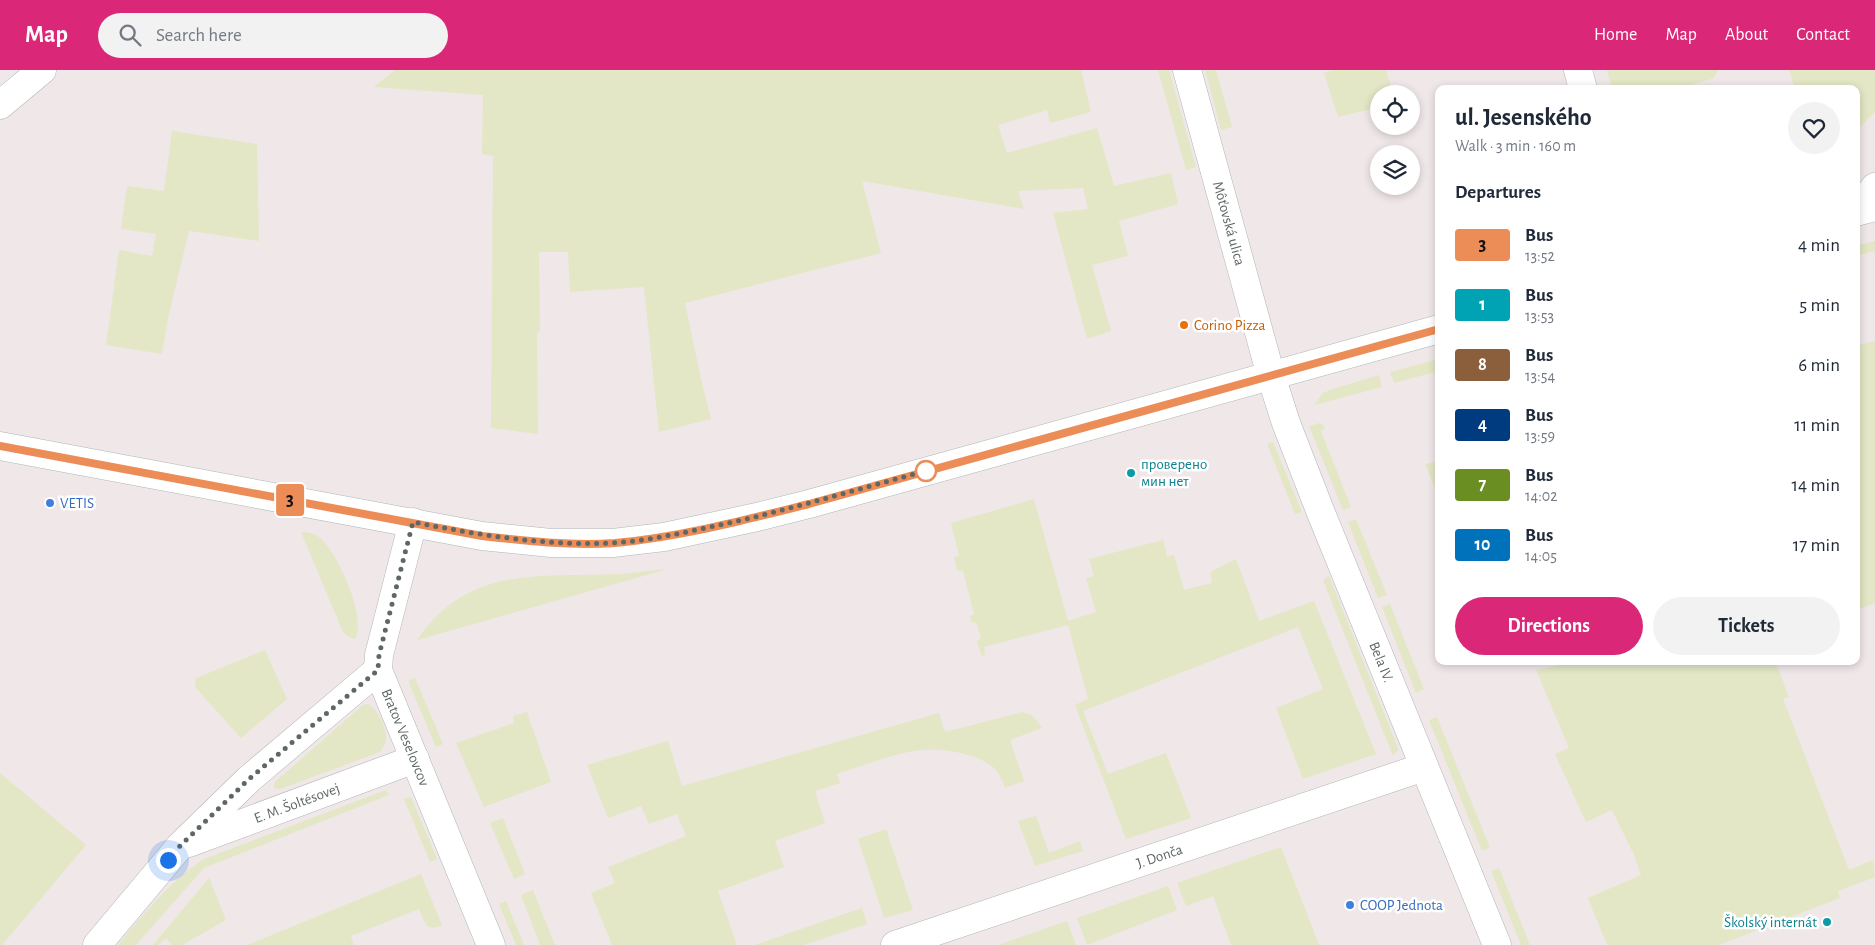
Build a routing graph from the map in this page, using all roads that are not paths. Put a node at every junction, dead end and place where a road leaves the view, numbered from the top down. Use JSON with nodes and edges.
{"nodes":[{"id":1,"x":42,"y":70,"type":"edge"},
{"id":2,"x":1187,"y":70,"type":"edge"},
{"id":3,"x":1578,"y":70,"type":"edge"},
{"id":4,"x":1582,"y":85,"type":"edge"},
{"id":5,"x":0,"y":105,"type":"edge"},
{"id":6,"x":1875,"y":187,"type":"edge"},
{"id":7,"x":1860,"y":207,"type":"edge"},
{"id":8,"x":1875,"y":207,"type":"edge"},
{"id":9,"x":1860,"y":211,"type":"edge"},
{"id":10,"x":1435,"y":330,"type":"edge"},
{"id":11,"x":1271,"y":376,"type":"junction"},
{"id":12,"x":0,"y":446,"type":"edge"},
{"id":13,"x":413,"y":522,"type":"junction"},
{"id":14,"x":378,"y":670,"type":"junction"},
{"id":15,"x":415,"y":759,"type":"junction"},
{"id":16,"x":1424,"y":768,"type":"junction"},
{"id":17,"x":180,"y":846,"type":"junction"},
{"id":18,"x":98,"y":945,"type":"edge"},
{"id":19,"x":491,"y":945,"type":"edge"},
{"id":20,"x":895,"y":945,"type":"edge"},
{"id":21,"x":1497,"y":945,"type":"edge"}],
"edges":[{"from":1,"to":5,"type":"street"},
{"from":2,"to":11,"type":"street","name":"Môťovská ulica"},
{"from":3,"to":4,"type":"street"},
{"from":6,"to":7,"type":"street"},
{"from":8,"to":9,"type":"street"},
{"from":10,"to":11,"type":"street"},
{"from":11,"to":13,"type":"street"},
{"from":11,"to":16,"type":"street","name":"Bela IV."},
{"from":12,"to":13,"type":"street"},
{"from":13,"to":14,"type":"street","name":"Bratov Veselovcov"},
{"from":14,"to":15,"type":"street","name":"Bratov Veselovcov"},
{"from":14,"to":17,"type":"street"},
{"from":15,"to":17,"type":"street","name":"E. M. Šoltésovej"},
{"from":15,"to":19,"type":"street","name":"Bratov Veselovcov"},
{"from":16,"to":20,"type":"street","name":"J. Donča"},
{"from":16,"to":21,"type":"street","name":"Bela IV."},
{"from":17,"to":18,"type":"street"}]}
